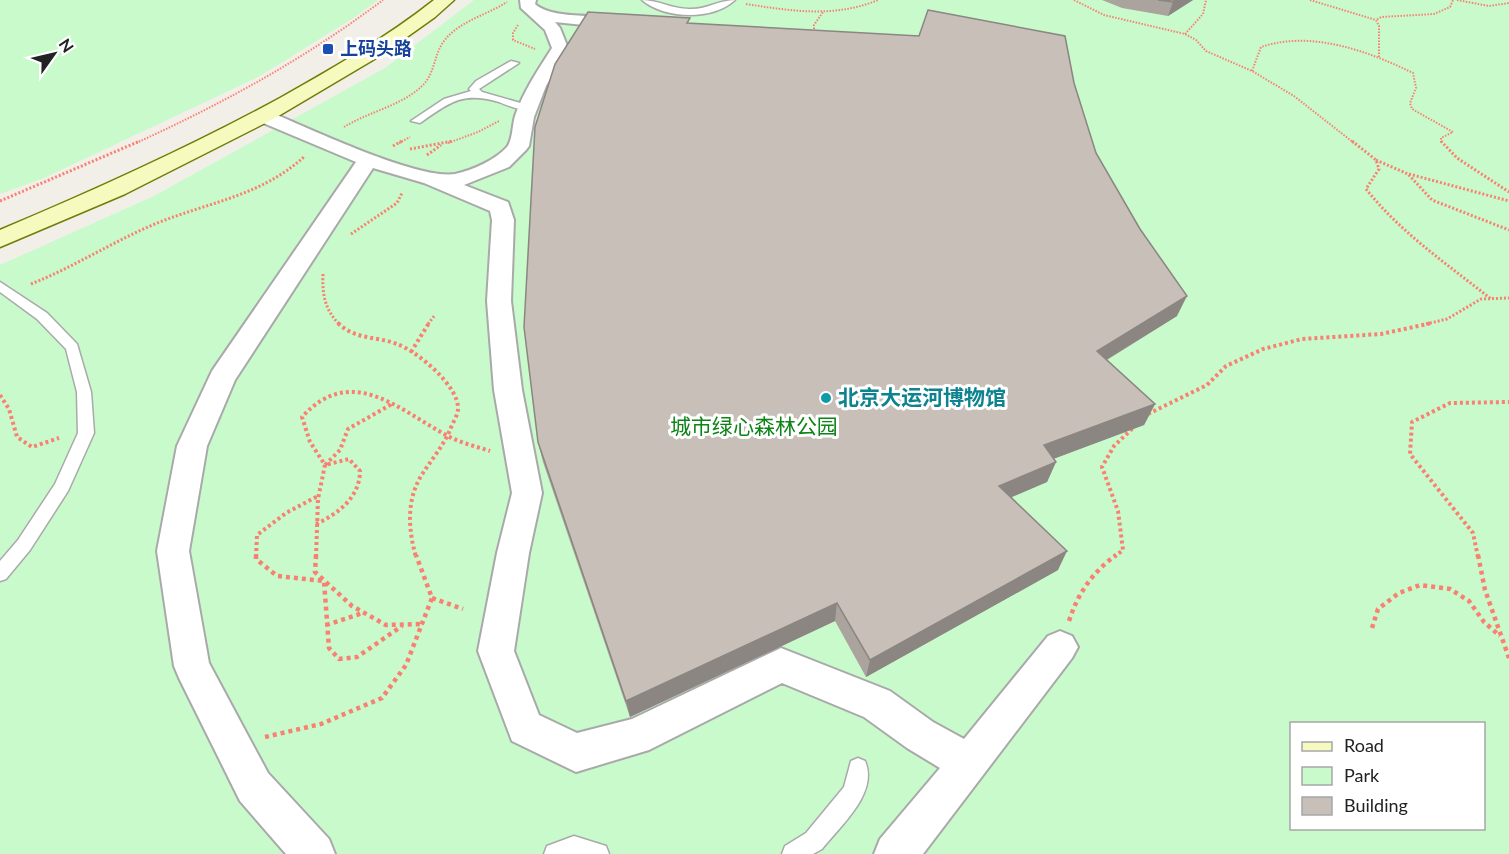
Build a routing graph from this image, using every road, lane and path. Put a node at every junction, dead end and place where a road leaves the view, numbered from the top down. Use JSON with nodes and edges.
{"nodes":[{"id":1,"x":383,"y":0,"type":"edge"},
{"id":2,"x":413,"y":0,"type":"edge"},
{"id":3,"x":445,"y":0,"type":"edge"},
{"id":4,"x":510,"y":0,"type":"edge"},
{"id":5,"x":646,"y":0,"type":"edge"},
{"id":6,"x":731,"y":0,"type":"edge"},
{"id":7,"x":878,"y":0,"type":"edge"},
{"id":8,"x":1074,"y":0,"type":"edge"},
{"id":9,"x":1206,"y":0,"type":"edge"},
{"id":10,"x":1310,"y":0,"type":"edge"},
{"id":11,"x":1453,"y":0,"type":"edge"},
{"id":12,"x":1457,"y":0,"type":"edge"},
{"id":13,"x":743,"y":3,"type":"dead end"},
{"id":14,"x":1509,"y":3,"type":"edge"},
{"id":15,"x":531,"y":6,"type":"edge"},
{"id":16,"x":824,"y":12,"type":"junction"},
{"id":17,"x":1376,"y":20,"type":"junction"},
{"id":18,"x":632,"y":25,"type":"edge"},
{"id":19,"x":1185,"y":34,"type":"junction"},
{"id":20,"x":814,"y":38,"type":"edge"},
{"id":21,"x":1378,"y":57,"type":"junction"},
{"id":22,"x":514,"y":63,"type":"dead end"},
{"id":23,"x":1252,"y":72,"type":"junction"},
{"id":24,"x":480,"y":95,"type":"junction"},
{"id":25,"x":528,"y":108,"type":"junction"},
{"id":26,"x":262,"y":116,"type":"junction"},
{"id":27,"x":416,"y":121,"type":"dead end"},
{"id":28,"x":322,"y":141,"type":"junction"},
{"id":29,"x":441,"y":145,"type":"dead end"},
{"id":30,"x":368,"y":160,"type":"junction"},
{"id":31,"x":1376,"y":160,"type":"junction"},
{"id":32,"x":1406,"y":173,"type":"junction"},
{"id":33,"x":420,"y":176,"type":"junction"},
{"id":34,"x":1509,"y":192,"type":"edge"},
{"id":35,"x":0,"y":201,"type":"edge"},
{"id":36,"x":1509,"y":201,"type":"edge"},
{"id":37,"x":0,"y":218,"type":"edge"},
{"id":38,"x":1509,"y":230,"type":"edge"},
{"id":39,"x":0,"y":239,"type":"edge"},
{"id":40,"x":346,"y":240,"type":"dead end"},
{"id":41,"x":324,"y":269,"type":"dead end"},
{"id":42,"x":5,"y":289,"type":"edge"},
{"id":43,"x":1509,"y":298,"type":"edge"},
{"id":44,"x":1491,"y":299,"type":"junction"},
{"id":45,"x":435,"y":315,"type":"dead end"},
{"id":46,"x":411,"y":352,"type":"junction"},
{"id":47,"x":0,"y":395,"type":"edge"},
{"id":48,"x":1509,"y":402,"type":"edge"},
{"id":49,"x":393,"y":404,"type":"junction"},
{"id":50,"x":86,"y":433,"type":"junction"},
{"id":51,"x":447,"y":436,"type":"junction"},
{"id":52,"x":499,"y":454,"type":"dead end"},
{"id":53,"x":325,"y":465,"type":"junction"},
{"id":54,"x":319,"y":495,"type":"junction"},
{"id":55,"x":316,"y":524,"type":"junction"},
{"id":56,"x":0,"y":574,"type":"edge"},
{"id":57,"x":324,"y":581,"type":"junction"},
{"id":58,"x":432,"y":598,"type":"junction"},
{"id":59,"x":463,"y":609,"type":"dead end"},
{"id":60,"x":364,"y":613,"type":"junction"},
{"id":61,"x":423,"y":624,"type":"junction"},
{"id":62,"x":326,"y":625,"type":"junction"},
{"id":63,"x":403,"y":625,"type":"junction"},
{"id":64,"x":1372,"y":628,"type":"dead end"},
{"id":65,"x":1501,"y":636,"type":"junction"},
{"id":66,"x":1060,"y":647,"type":"joint"},
{"id":67,"x":1509,"y":658,"type":"edge"},
{"id":68,"x":232,"y":746,"type":"junction"},
{"id":69,"x":969,"y":763,"type":"junction"},
{"id":70,"x":858,"y":768,"type":"dead end"},
{"id":71,"x":314,"y":854,"type":"edge"},
{"id":72,"x":555,"y":854,"type":"edge"},
{"id":73,"x":598,"y":854,"type":"edge"},
{"id":74,"x":793,"y":854,"type":"edge"},
{"id":75,"x":895,"y":854,"type":"edge"}],
"edges":[{"from":1,"to":35,"type":"path"},
{"from":2,"to":37,"type":"main road"},
{"from":3,"to":26,"type":"main road"},
{"from":4,"to":28,"type":"path"},
{"from":5,"to":6,"type":"lane"},
{"from":7,"to":16,"type":"path"},
{"from":8,"to":19,"type":"path"},
{"from":9,"to":19,"type":"path"},
{"from":10,"to":17,"type":"path"},
{"from":11,"to":17,"type":"path"},
{"from":12,"to":14,"type":"path"},
{"from":13,"to":16,"type":"path"},
{"from":15,"to":18,"type":"street"},
{"from":15,"to":25,"type":"street"},
{"from":16,"to":20,"type":"path"},
{"from":17,"to":21,"type":"path"},
{"from":19,"to":23,"type":"path"},
{"from":21,"to":23,"type":"path"},
{"from":21,"to":34,"type":"path"},
{"from":22,"to":24,"type":"lane"},
{"from":23,"to":31,"type":"path"},
{"from":24,"to":25,"type":"lane"},
{"from":24,"to":27,"type":"lane"},
{"from":25,"to":33,"type":"street"},
{"from":26,"to":28,"type":"street"},
{"from":26,"to":39,"type":"main road"},
{"from":28,"to":30,"type":"street"},
{"from":28,"to":42,"type":"path"},
{"from":29,"to":33,"type":"path"},
{"from":30,"to":33,"type":"street"},
{"from":30,"to":68,"type":"street"},
{"from":31,"to":32,"type":"path"},
{"from":31,"to":44,"type":"path"},
{"from":32,"to":36,"type":"path"},
{"from":32,"to":38,"type":"path"},
{"from":33,"to":40,"type":"path"},
{"from":33,"to":69,"type":"street"},
{"from":41,"to":46,"type":"path"},
{"from":42,"to":50,"type":"lane"},
{"from":43,"to":44,"type":"path"},
{"from":44,"to":66,"type":"path"},
{"from":45,"to":46,"type":"path"},
{"from":46,"to":51,"type":"path"},
{"from":47,"to":50,"type":"path"},
{"from":48,"to":65,"type":"path"},
{"from":49,"to":51,"type":"path"},
{"from":49,"to":53,"type":"path"},
{"from":49,"to":53,"type":"path"},
{"from":50,"to":56,"type":"lane"},
{"from":51,"to":52,"type":"path"},
{"from":51,"to":58,"type":"path"},
{"from":53,"to":54,"type":"path"},
{"from":53,"to":55,"type":"path"},
{"from":54,"to":55,"type":"path"},
{"from":54,"to":57,"type":"path"},
{"from":55,"to":57,"type":"path"},
{"from":57,"to":60,"type":"path"},
{"from":57,"to":62,"type":"path"},
{"from":58,"to":59,"type":"path"},
{"from":58,"to":61,"type":"path"},
{"from":60,"to":62,"type":"path"},
{"from":60,"to":63,"type":"path"},
{"from":61,"to":63,"type":"path"},
{"from":61,"to":68,"type":"path"},
{"from":62,"to":63,"type":"path"},
{"from":64,"to":65,"type":"path"},
{"from":65,"to":67,"type":"path"},
{"from":66,"to":69,"type":"street"},
{"from":68,"to":71,"type":"street"},
{"from":69,"to":75,"type":"street"},
{"from":70,"to":74,"type":"lane"},
{"from":72,"to":73,"type":"lane"}]}
